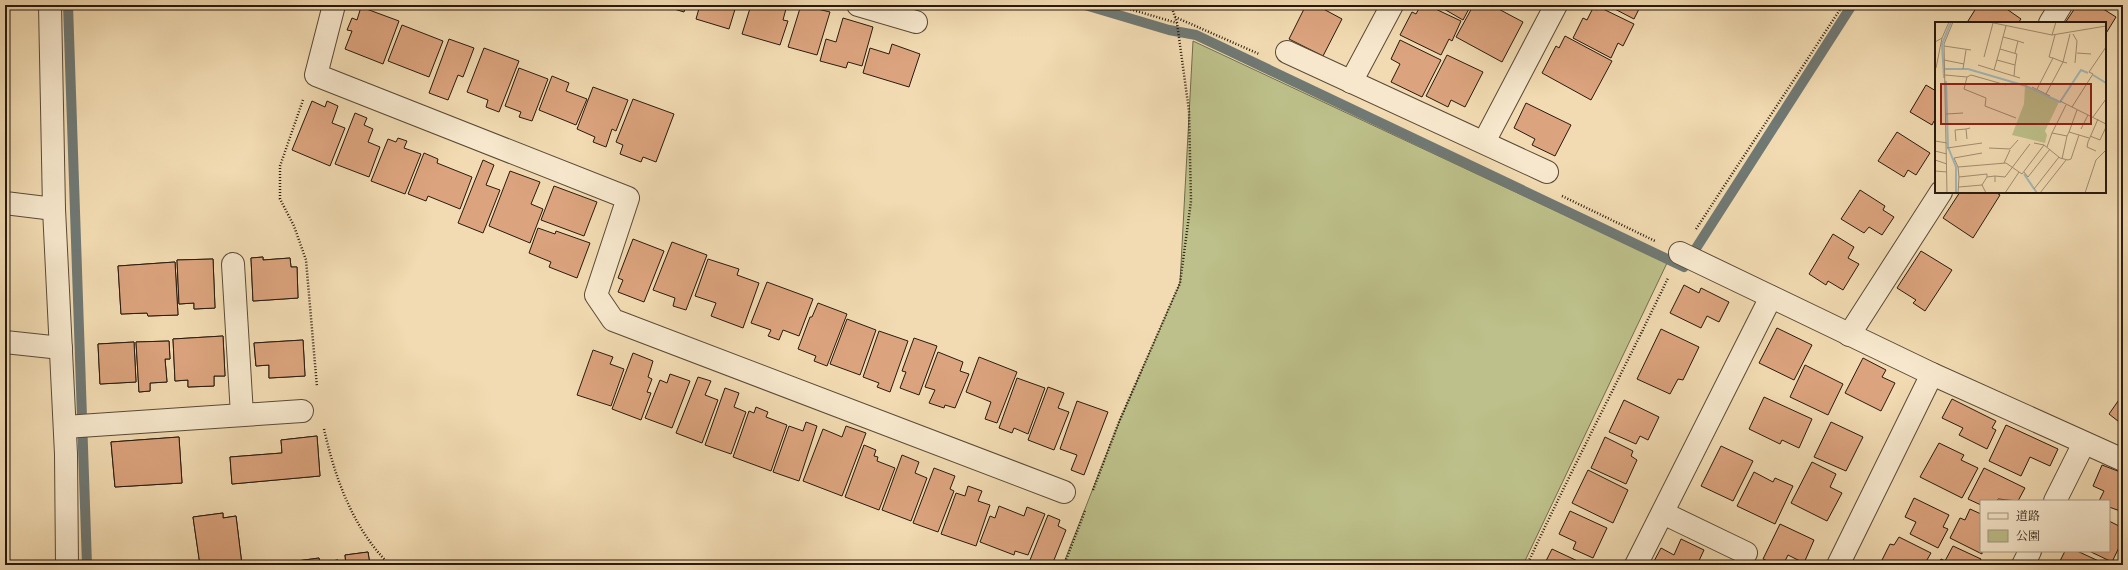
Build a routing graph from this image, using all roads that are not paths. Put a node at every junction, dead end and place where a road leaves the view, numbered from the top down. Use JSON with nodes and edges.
{"nodes":[{"id":1,"x":50,"y":5,"type":"edge"},
{"id":2,"x":334,"y":5,"type":"edge"},
{"id":3,"x":858,"y":5,"type":"edge"},
{"id":4,"x":1392,"y":5,"type":"edge"},
{"id":5,"x":1556,"y":5,"type":"edge"},
{"id":6,"x":2061,"y":5,"type":"edge"},
{"id":7,"x":916,"y":22,"type":"dead end"},
{"id":8,"x":2051,"y":22,"type":"edge"},
{"id":9,"x":1287,"y":52,"type":"dead end"},
{"id":10,"x":1351,"y":82,"type":"junction"},
{"id":11,"x":1484,"y":142,"type":"junction"},
{"id":12,"x":1547,"y":172,"type":"dead end"},
{"id":13,"x":1940,"y":193,"type":"edge"},
{"id":14,"x":5,"y":203,"type":"edge"},
{"id":15,"x":54,"y":209,"type":"junction"},
{"id":16,"x":1680,"y":253,"type":"dead end"},
{"id":17,"x":233,"y":264,"type":"dead end"},
{"id":18,"x":1771,"y":297,"type":"junction"},
{"id":19,"x":1849,"y":335,"type":"junction"},
{"id":20,"x":5,"y":342,"type":"edge"},
{"id":21,"x":61,"y":348,"type":"junction"},
{"id":22,"x":1932,"y":374,"type":"junction"},
{"id":23,"x":302,"y":411,"type":"dead end"},
{"id":24,"x":242,"y":415,"type":"junction"},
{"id":25,"x":65,"y":427,"type":"junction"},
{"id":26,"x":2084,"y":443,"type":"junction"},
{"id":27,"x":2123,"y":460,"type":"edge"},
{"id":28,"x":1064,"y":492,"type":"dead end"},
{"id":29,"x":2056,"y":500,"type":"edge"},
{"id":30,"x":1663,"y":513,"type":"junction"},
{"id":31,"x":2030,"y":552,"type":"edge"},
{"id":32,"x":1746,"y":553,"type":"dead end"},
{"id":33,"x":67,"y":565,"type":"edge"},
{"id":34,"x":1636,"y":565,"type":"edge"},
{"id":35,"x":1838,"y":565,"type":"edge"},
{"id":36,"x":2023,"y":565,"type":"edge"}],
"edges":[{"from":1,"to":15,"type":"street"},
{"from":2,"to":28,"type":"street"},
{"from":3,"to":7,"type":"street"},
{"from":4,"to":10,"type":"street"},
{"from":5,"to":11,"type":"street"},
{"from":6,"to":8,"type":"street"},
{"from":9,"to":10,"type":"street"},
{"from":10,"to":11,"type":"street"},
{"from":11,"to":12,"type":"street"},
{"from":13,"to":19,"type":"street"},
{"from":14,"to":15,"type":"street"},
{"from":15,"to":21,"type":"street"},
{"from":16,"to":18,"type":"street"},
{"from":17,"to":24,"type":"street"},
{"from":18,"to":19,"type":"street"},
{"from":18,"to":30,"type":"street"},
{"from":19,"to":22,"type":"street"},
{"from":20,"to":21,"type":"street"},
{"from":21,"to":25,"type":"street"},
{"from":22,"to":26,"type":"street"},
{"from":22,"to":35,"type":"street"},
{"from":23,"to":24,"type":"street"},
{"from":24,"to":25,"type":"street"},
{"from":25,"to":33,"type":"street"},
{"from":26,"to":27,"type":"street"},
{"from":26,"to":29,"type":"street"},
{"from":30,"to":32,"type":"street"},
{"from":30,"to":34,"type":"street"},
{"from":31,"to":36,"type":"street"}]}
